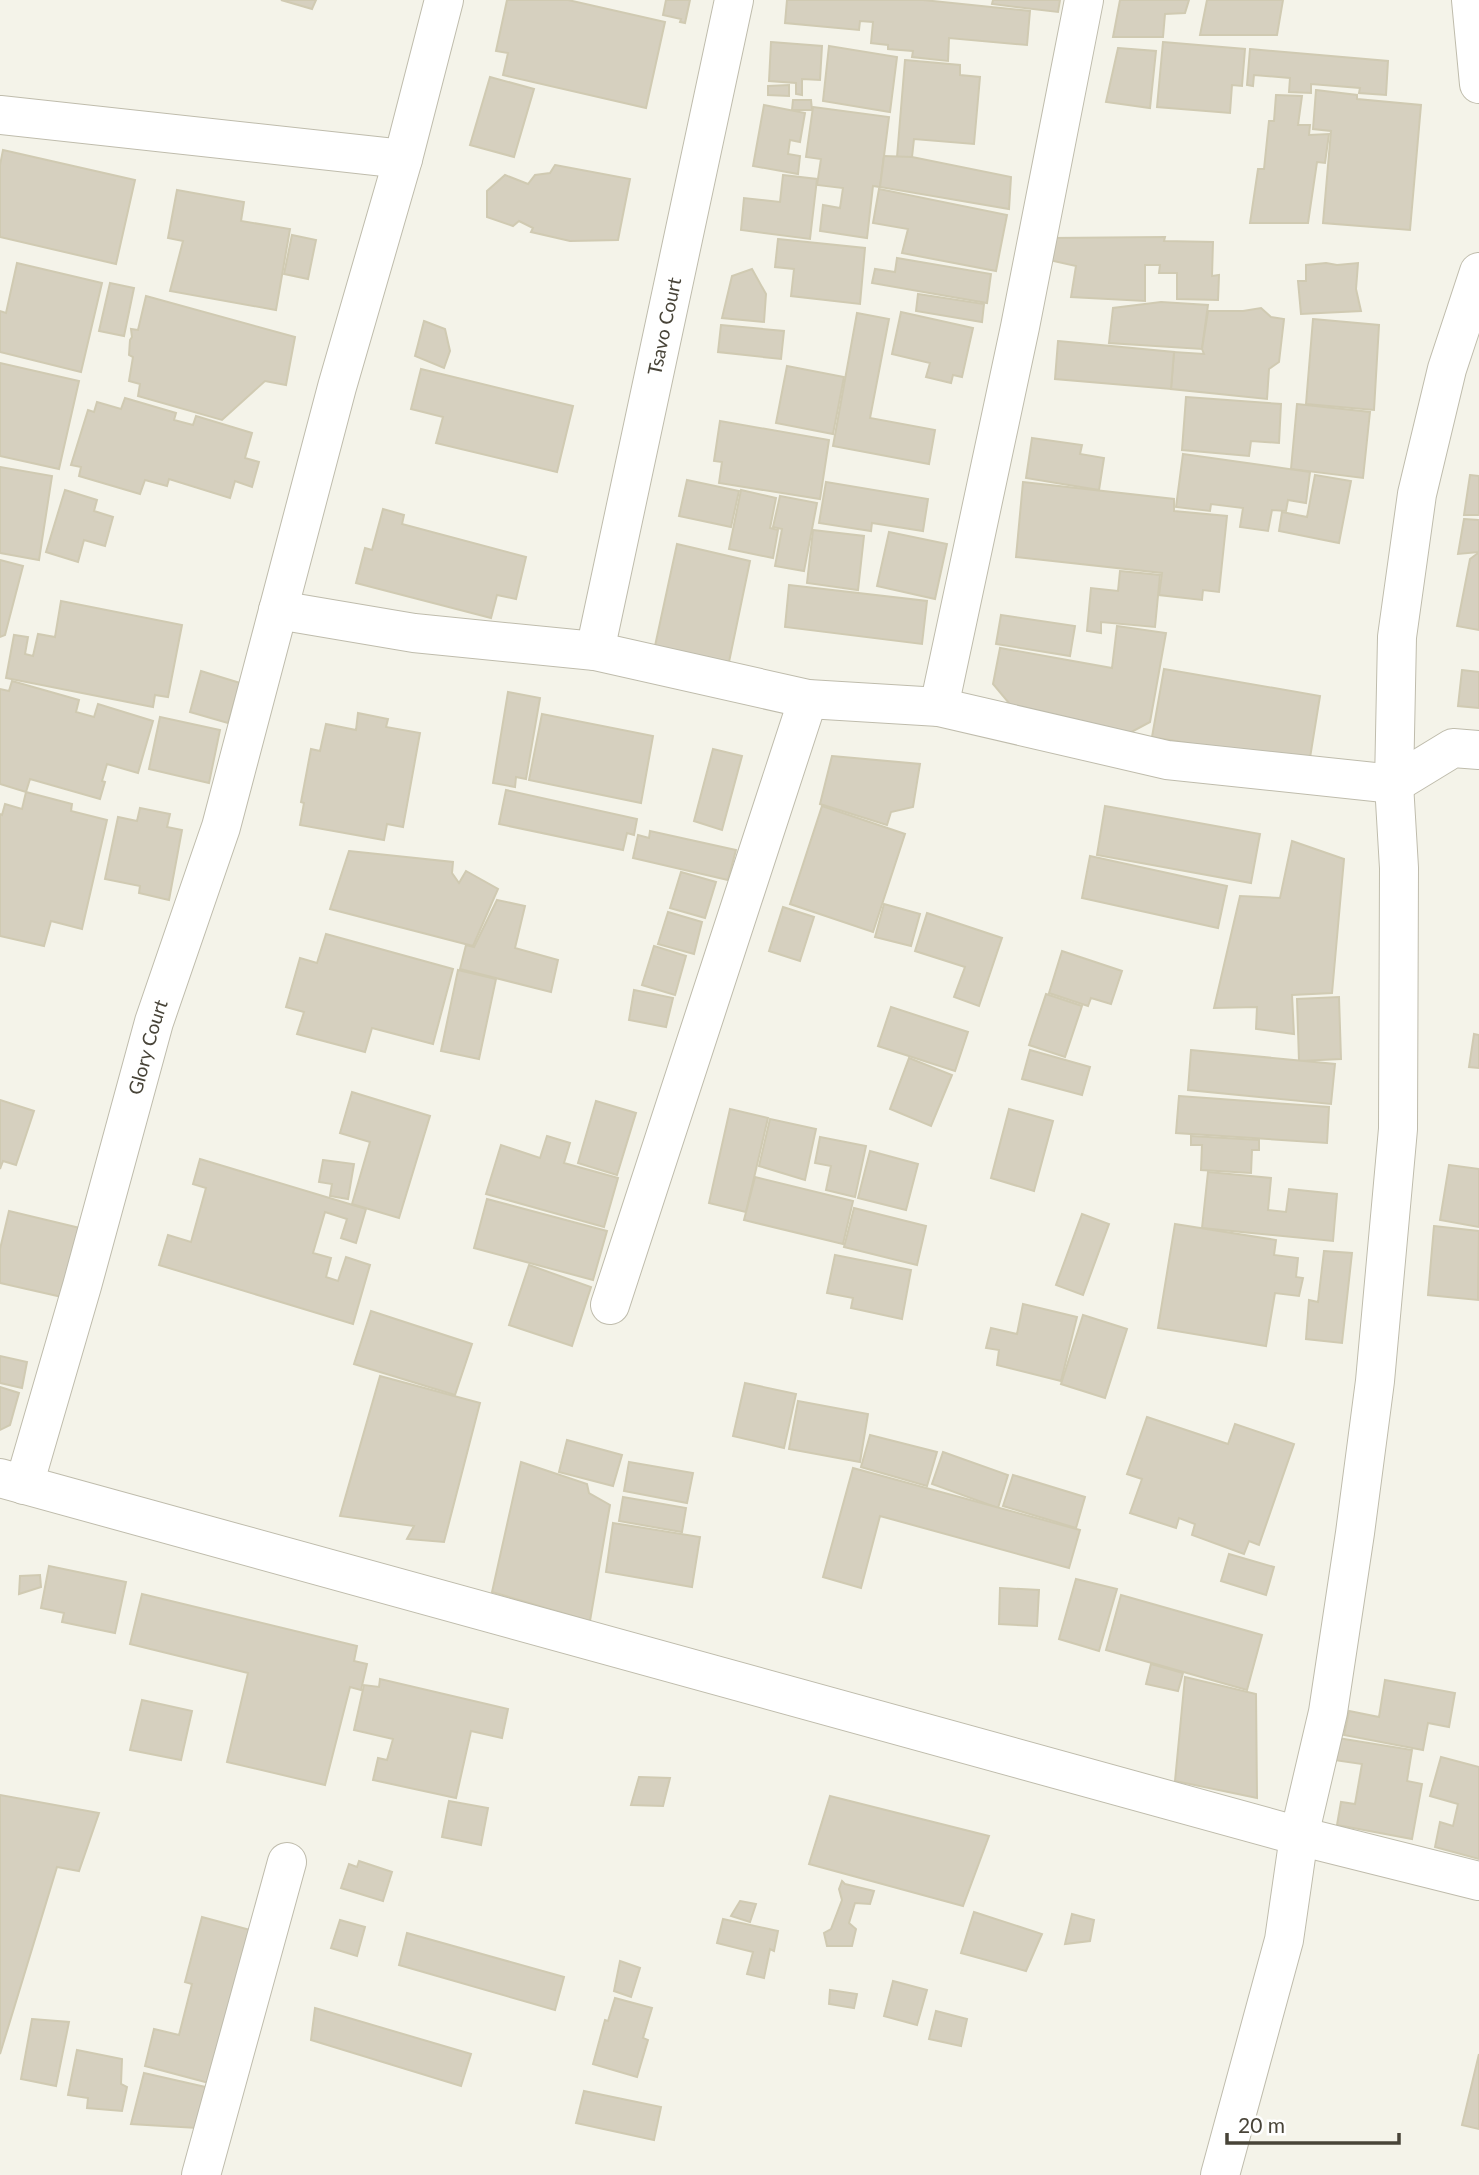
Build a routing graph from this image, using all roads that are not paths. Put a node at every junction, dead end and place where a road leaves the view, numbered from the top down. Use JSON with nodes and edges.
{"nodes":[{"id":1,"x":444,"y":0,"type":"edge"},
{"id":2,"x":734,"y":0,"type":"edge"},
{"id":3,"x":1084,"y":0,"type":"edge"},
{"id":4,"x":1471,"y":0,"type":"edge"},
{"id":5,"x":1479,"y":84,"type":"edge"},
{"id":6,"x":0,"y":115,"type":"edge"},
{"id":7,"x":403,"y":159,"type":"junction"},
{"id":8,"x":1479,"y":272,"type":"edge"},
{"id":9,"x":278,"y":610,"type":"junction"},
{"id":10,"x":595,"y":651,"type":"junction"},
{"id":11,"x":808,"y":699,"type":"junction"},
{"id":12,"x":939,"y":707,"type":"junction"},
{"id":13,"x":1479,"y":750,"type":"edge"},
{"id":14,"x":1394,"y":784,"type":"junction"},
{"id":15,"x":610,"y":1305,"type":"dead end"},
{"id":16,"x":12,"y":1482,"type":"edge"},
{"id":17,"x":1299,"y":1836,"type":"junction"},
{"id":18,"x":287,"y":1862,"type":"dead end"},
{"id":19,"x":1479,"y":1881,"type":"edge"},
{"id":20,"x":201,"y":2175,"type":"edge"},
{"id":21,"x":1220,"y":2175,"type":"edge"}],
"edges":[{"from":1,"to":7,"type":"street","name":"Glory Court"},
{"from":2,"to":10,"type":"street","name":"Tsavo Court"},
{"from":3,"to":12,"type":"street"},
{"from":4,"to":5,"type":"street"},
{"from":6,"to":7,"type":"street"},
{"from":7,"to":9,"type":"street","name":"Glory Court"},
{"from":8,"to":14,"type":"street"},
{"from":9,"to":10,"type":"street"},
{"from":9,"to":16,"type":"street","name":"Glory Court"},
{"from":10,"to":11,"type":"street"},
{"from":11,"to":12,"type":"street"},
{"from":11,"to":15,"type":"street"},
{"from":12,"to":14,"type":"street"},
{"from":13,"to":14,"type":"street"},
{"from":14,"to":17,"type":"street"},
{"from":16,"to":17,"type":"street"},
{"from":17,"to":19,"type":"street"},
{"from":17,"to":21,"type":"street"},
{"from":18,"to":20,"type":"street"}]}
